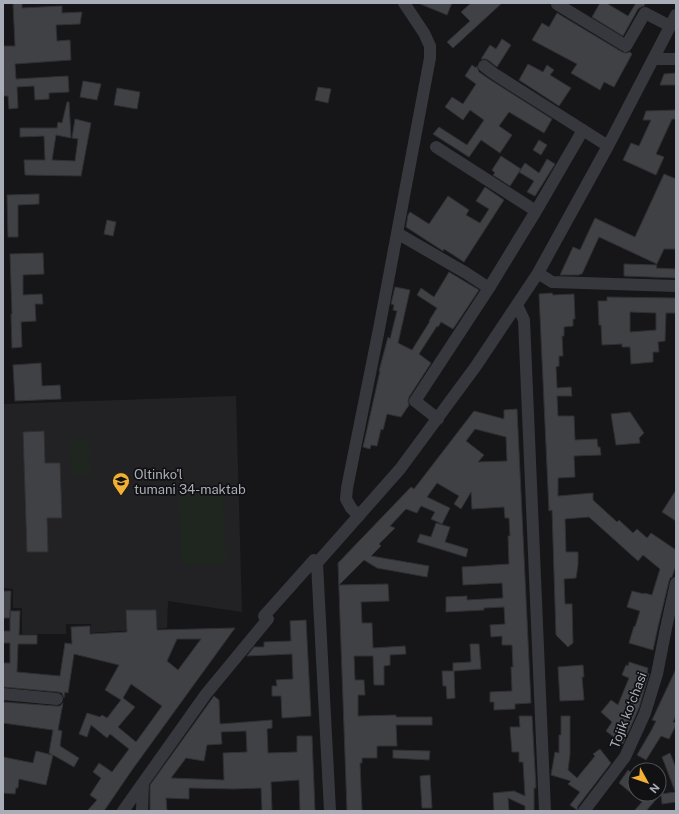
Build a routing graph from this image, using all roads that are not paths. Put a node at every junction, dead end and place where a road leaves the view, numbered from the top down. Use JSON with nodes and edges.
{"nodes":[{"id":1,"x":404,"y":3,"type":"edge"},
{"id":2,"x":558,"y":3,"type":"edge"},
{"id":3,"x":647,"y":8,"type":"edge"},
{"id":4,"x":673,"y":20,"type":"edge"},
{"id":5,"x":653,"y":59,"type":"junction"},
{"id":6,"x":676,"y":59,"type":"edge"},
{"id":7,"x":484,"y":66,"type":"dead end"},
{"id":8,"x":583,"y":130,"type":"junction"},
{"id":9,"x":608,"y":146,"type":"junction"},
{"id":10,"x":436,"y":147,"type":"dead end"},
{"id":11,"x":536,"y":212,"type":"junction"},
{"id":12,"x":397,"y":233,"type":"junction"},
{"id":13,"x":538,"y":273,"type":"junction"},
{"id":14,"x":676,"y":286,"type":"edge"},
{"id":15,"x":489,"y":288,"type":"junction"},
{"id":16,"x":518,"y":305,"type":"junction"},
{"id":17,"x":438,"y":419,"type":"junction"},
{"id":18,"x":359,"y":516,"type":"junction"},
{"id":19,"x":317,"y":563,"type":"junction"},
{"id":20,"x":676,"y":583,"type":"edge"},
{"id":21,"x":3,"y":694,"type":"edge"},
{"id":22,"x":57,"y":699,"type":"dead end"},
{"id":23,"x":143,"y":783,"type":"junction"},
{"id":24,"x":123,"y":811,"type":"edge"},
{"id":25,"x":142,"y":811,"type":"edge"},
{"id":26,"x":330,"y":811,"type":"edge"},
{"id":27,"x":546,"y":811,"type":"edge"},
{"id":28,"x":584,"y":811,"type":"edge"}],
"edges":[{"from":1,"to":12,"type":"street"},
{"from":2,"to":3,"type":"street"},
{"from":3,"to":4,"type":"street"},
{"from":4,"to":5,"type":"street"},
{"from":5,"to":6,"type":"street"},
{"from":5,"to":9,"type":"street"},
{"from":7,"to":8,"type":"street"},
{"from":8,"to":9,"type":"street"},
{"from":8,"to":11,"type":"street"},
{"from":9,"to":13,"type":"street"},
{"from":10,"to":11,"type":"street"},
{"from":11,"to":15,"type":"street"},
{"from":12,"to":15,"type":"street"},
{"from":12,"to":18,"type":"street"},
{"from":13,"to":14,"type":"street"},
{"from":13,"to":16,"type":"street"},
{"from":15,"to":17,"type":"street"},
{"from":16,"to":17,"type":"street"},
{"from":16,"to":27,"type":"street"},
{"from":17,"to":18,"type":"street"},
{"from":18,"to":19,"type":"street"},
{"from":19,"to":23,"type":"street"},
{"from":19,"to":26,"type":"street"},
{"from":20,"to":28,"type":"street","name":"Tojik koʻchasi"},
{"from":21,"to":22,"type":"street"},
{"from":23,"to":24,"type":"street"},
{"from":23,"to":25,"type":"street"}]}
